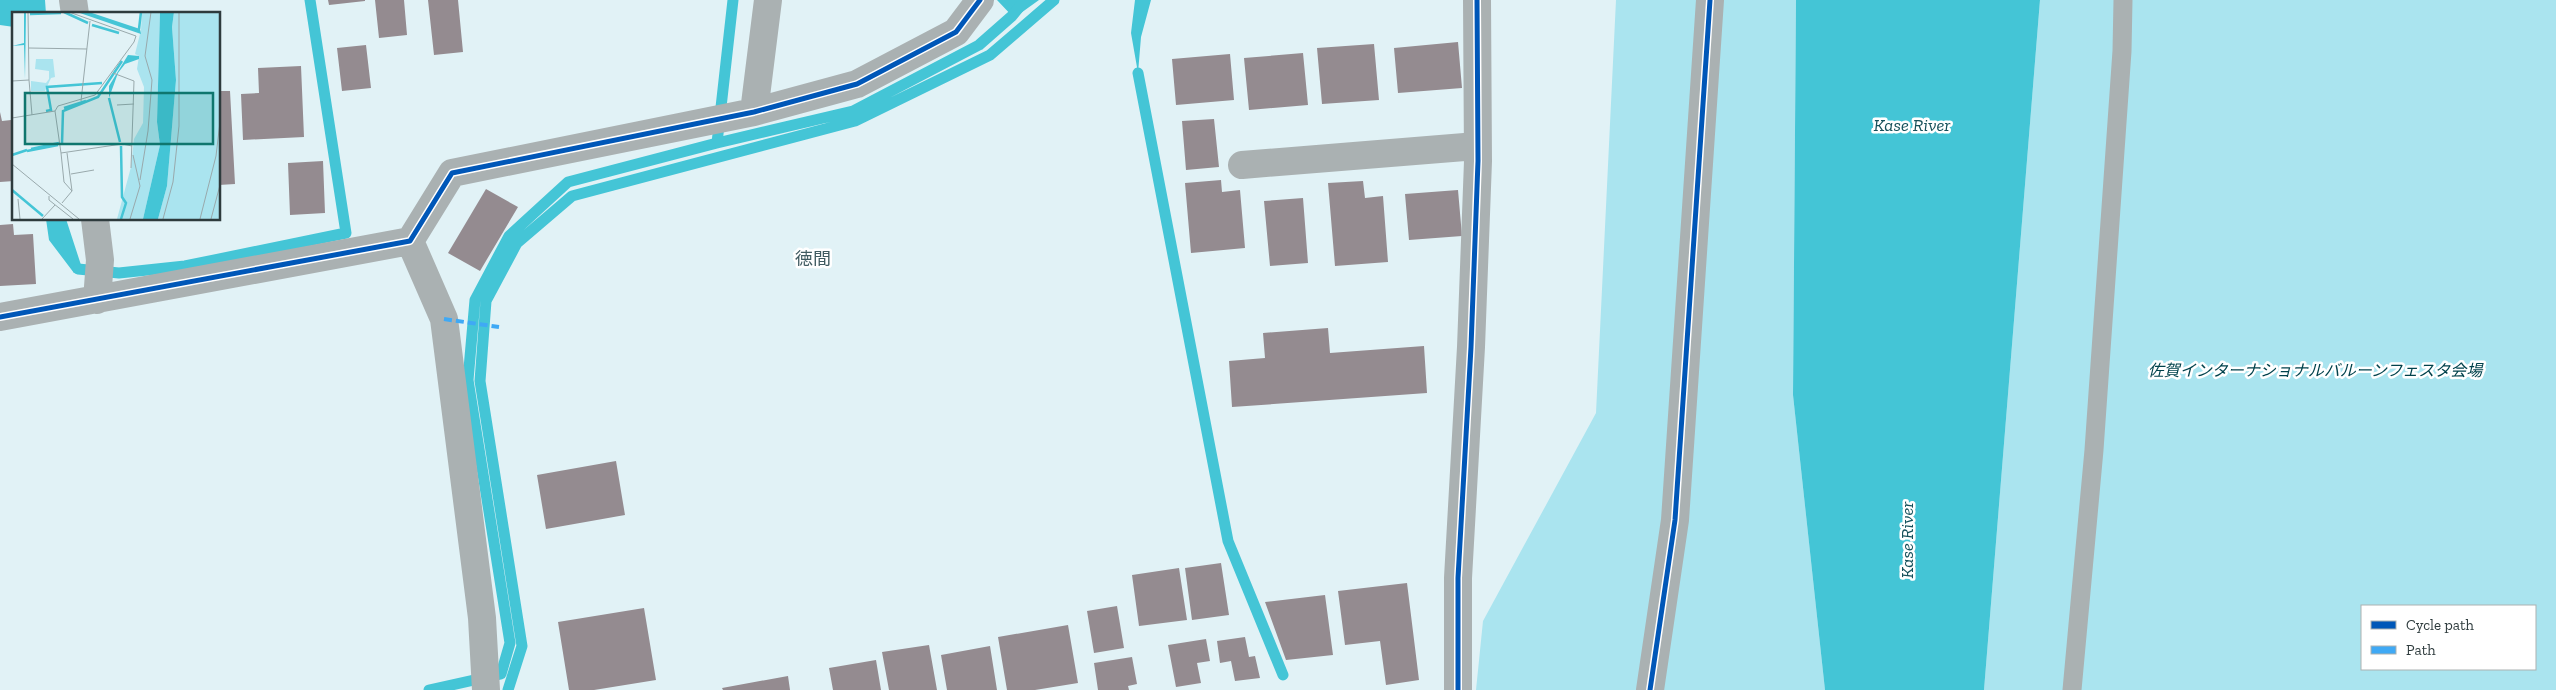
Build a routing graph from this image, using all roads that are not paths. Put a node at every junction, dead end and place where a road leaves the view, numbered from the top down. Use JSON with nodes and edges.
{"nodes":[{"id":1,"x":768,"y":0,"type":"edge"},
{"id":2,"x":980,"y":0,"type":"edge"},
{"id":3,"x":1476,"y":0,"type":"edge"},
{"id":4,"x":1710,"y":0,"type":"edge"},
{"id":5,"x":2123,"y":0,"type":"edge"},
{"id":6,"x":744,"y":114,"type":"junction"},
{"id":7,"x":1477,"y":146,"type":"junction"},
{"id":8,"x":1242,"y":165,"type":"dead end"},
{"id":9,"x":96,"y":220,"type":"edge"},
{"id":10,"x":410,"y":242,"type":"junction"},
{"id":11,"x":97,"y":300,"type":"junction"},
{"id":12,"x":0,"y":317,"type":"edge"},
{"id":13,"x":485,"y":677,"type":"edge"},
{"id":14,"x":1458,"y":690,"type":"edge"},
{"id":15,"x":1650,"y":690,"type":"edge"},
{"id":16,"x":2072,"y":690,"type":"edge"}],
"edges":[{"from":1,"to":6,"type":"street"},
{"from":2,"to":6,"type":"street"},
{"from":3,"to":7,"type":"street"},
{"from":4,"to":15,"type":"street"},
{"from":5,"to":16,"type":"lane"},
{"from":6,"to":10,"type":"street"},
{"from":7,"to":8,"type":"street"},
{"from":7,"to":14,"type":"street"},
{"from":9,"to":11,"type":"street"},
{"from":10,"to":11,"type":"street"},
{"from":10,"to":13,"type":"street"},
{"from":11,"to":12,"type":"street"}]}
